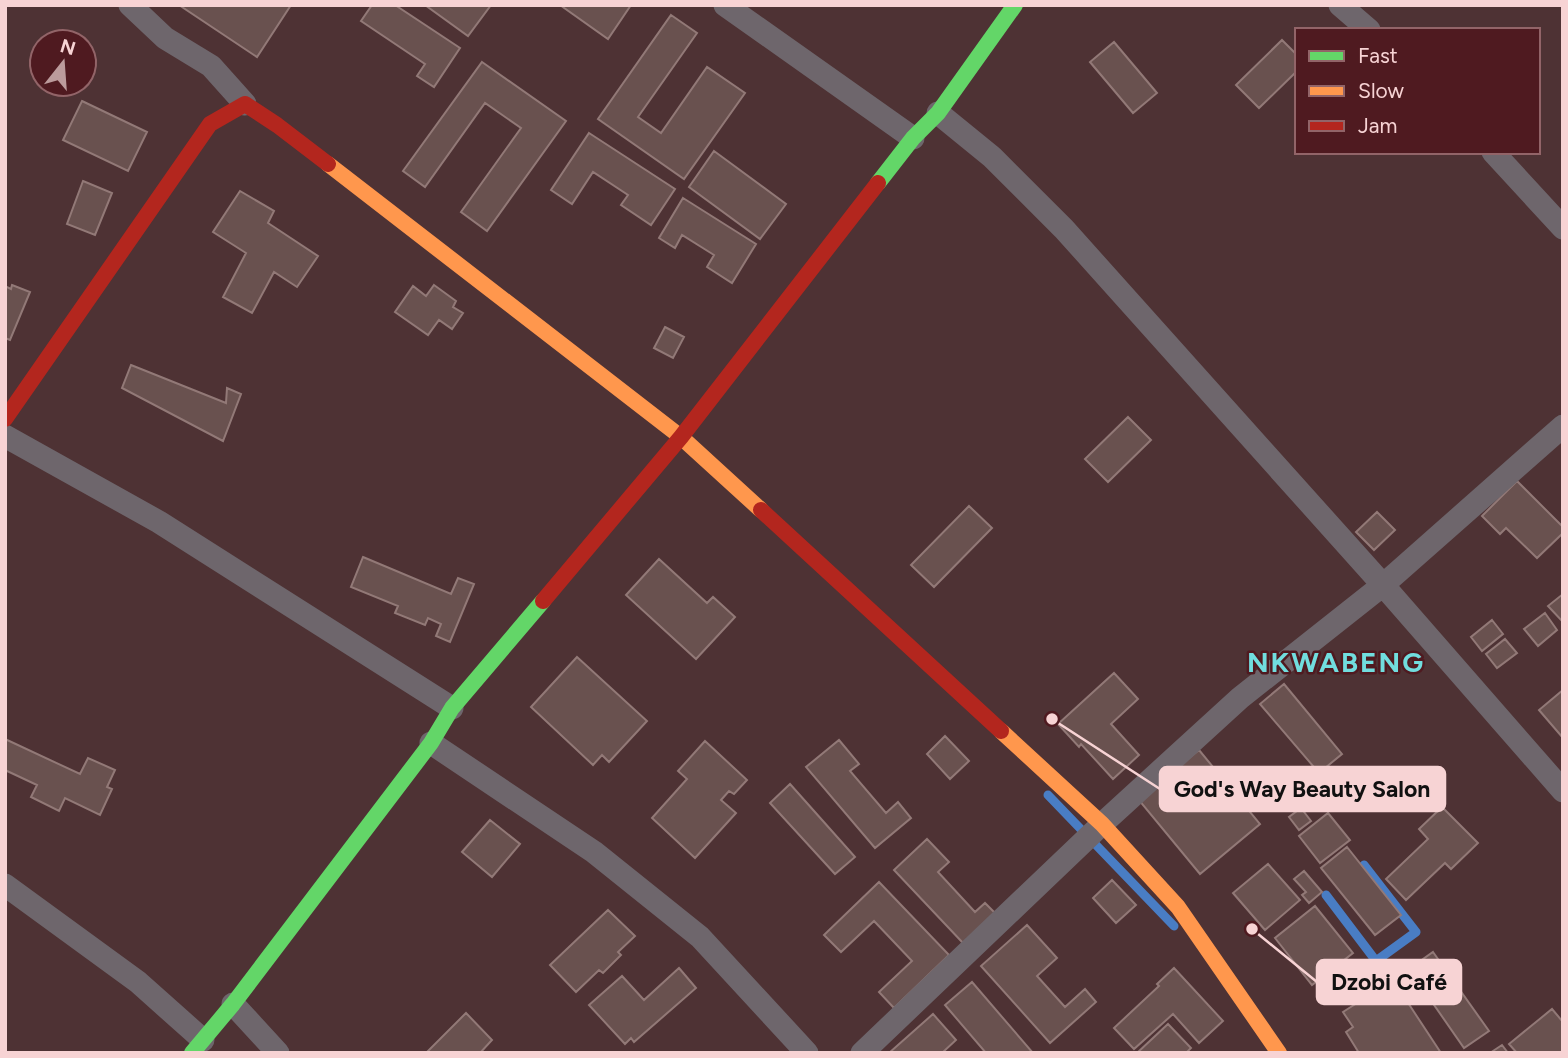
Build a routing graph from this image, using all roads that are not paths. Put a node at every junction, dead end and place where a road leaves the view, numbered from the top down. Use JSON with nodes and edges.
{"nodes":[{"id":1,"x":130,"y":5,"type":"edge"},
{"id":2,"x":725,"y":5,"type":"edge"},
{"id":3,"x":1016,"y":5,"type":"edge"},
{"id":4,"x":1340,"y":5,"type":"edge"},
{"id":5,"x":1367,"y":28,"type":"edge"},
{"id":6,"x":245,"y":104,"type":"junction"},
{"id":7,"x":938,"y":113,"type":"junction"},
{"id":8,"x":913,"y":138,"type":"junction"},
{"id":9,"x":1495,"y":154,"type":"edge"},
{"id":10,"x":1563,"y":228,"type":"edge"},
{"id":11,"x":5,"y":419,"type":"edge"},
{"id":12,"x":1563,"y":426,"type":"edge"},
{"id":13,"x":5,"y":436,"type":"edge"},
{"id":14,"x":681,"y":437,"type":"junction"},
{"id":15,"x":1382,"y":585,"type":"junction"},
{"id":16,"x":452,"y":708,"type":"junction"},
{"id":17,"x":431,"y":743,"type":"junction"},
{"id":18,"x":1563,"y":791,"type":"edge"},
{"id":19,"x":1102,"y":824,"type":"junction"},
{"id":20,"x":5,"y":885,"type":"edge"},
{"id":21,"x":233,"y":1004,"type":"junction"},
{"id":22,"x":197,"y":1046,"type":"edge"},
{"id":23,"x":278,"y":1053,"type":"edge"},
{"id":24,"x":807,"y":1053,"type":"edge"},
{"id":25,"x":862,"y":1053,"type":"edge"},
{"id":26,"x":1279,"y":1053,"type":"edge"}],
"edges":[{"from":1,"to":6,"type":"street"},
{"from":2,"to":8,"type":"street"},
{"from":3,"to":7,"type":"street"},
{"from":4,"to":5,"type":"street"},
{"from":6,"to":11,"type":"street"},
{"from":6,"to":14,"type":"street"},
{"from":7,"to":8,"type":"street"},
{"from":7,"to":15,"type":"street"},
{"from":8,"to":14,"type":"street"},
{"from":9,"to":10,"type":"street"},
{"from":12,"to":15,"type":"street"},
{"from":13,"to":16,"type":"street"},
{"from":14,"to":16,"type":"street"},
{"from":14,"to":19,"type":"street"},
{"from":15,"to":18,"type":"street"},
{"from":15,"to":19,"type":"street"},
{"from":16,"to":17,"type":"street"},
{"from":17,"to":21,"type":"street"},
{"from":17,"to":24,"type":"street"},
{"from":19,"to":25,"type":"street"},
{"from":19,"to":26,"type":"street"},
{"from":20,"to":22,"type":"street"},
{"from":21,"to":22,"type":"street"},
{"from":21,"to":23,"type":"street"}]}
